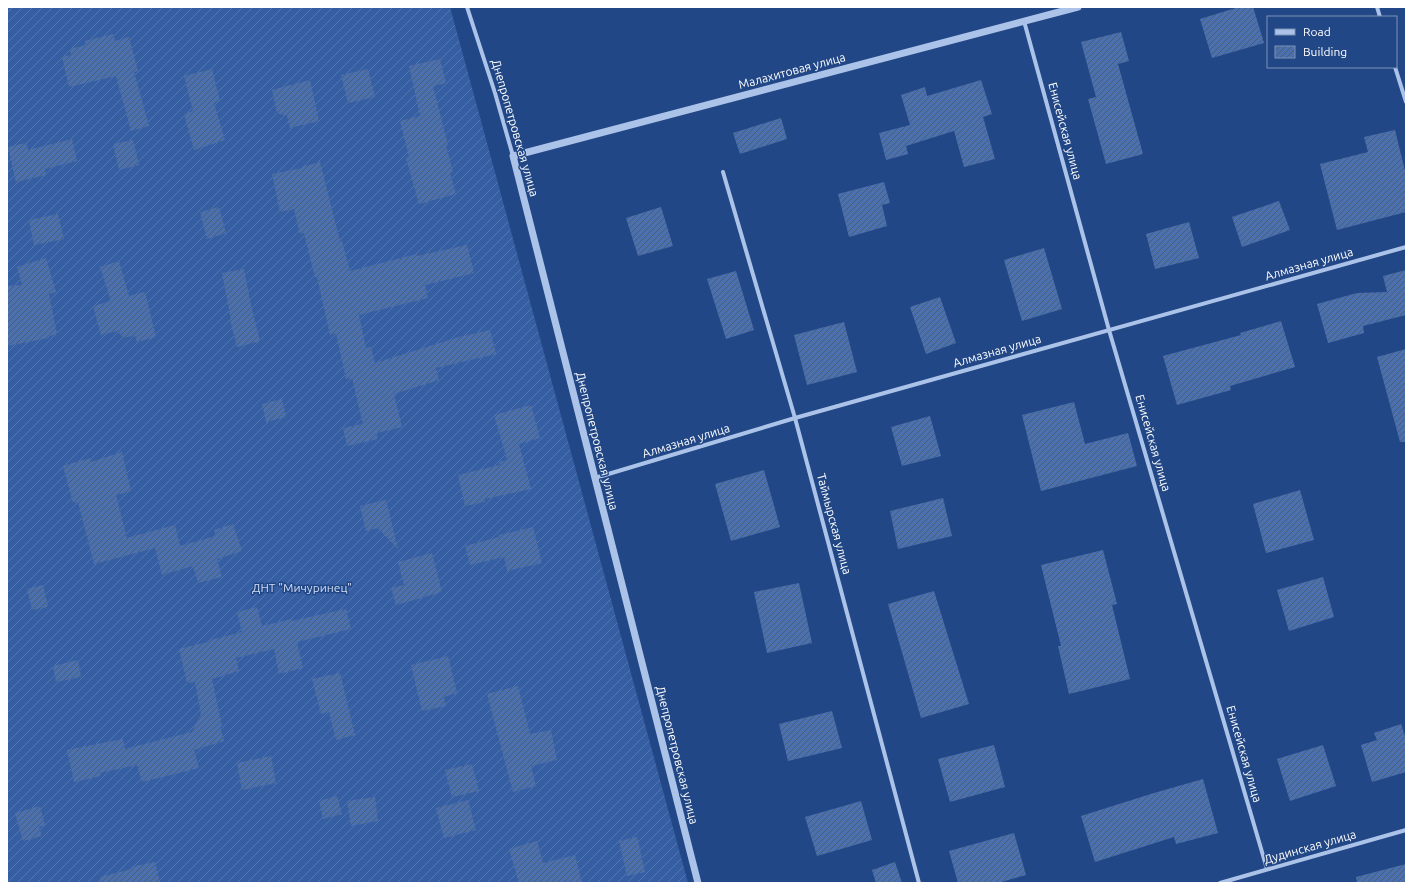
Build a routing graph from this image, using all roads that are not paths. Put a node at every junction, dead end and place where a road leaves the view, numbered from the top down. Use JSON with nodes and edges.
{"nodes":[{"id":1,"x":467,"y":7,"type":"edge"},
{"id":2,"x":1078,"y":7,"type":"edge"},
{"id":3,"x":1024,"y":21,"type":"junction"},
{"id":4,"x":1395,"y":68,"type":"edge"},
{"id":5,"x":1406,"y":102,"type":"edge"},
{"id":6,"x":513,"y":156,"type":"junction"},
{"id":7,"x":723,"y":172,"type":"dead end"},
{"id":8,"x":1406,"y":247,"type":"edge"},
{"id":9,"x":1109,"y":330,"type":"junction"},
{"id":10,"x":795,"y":418,"type":"junction"},
{"id":11,"x":595,"y":478,"type":"junction"},
{"id":12,"x":1406,"y":830,"type":"edge"},
{"id":13,"x":1267,"y":869,"type":"junction"},
{"id":14,"x":698,"y":883,"type":"edge"},
{"id":15,"x":919,"y":883,"type":"edge"},
{"id":16,"x":1220,"y":883,"type":"edge"}],
"edges":[{"from":1,"to":6,"type":"street","name":"Днепропетровская улица"},
{"from":2,"to":3,"type":"street","name":"Малахитовая улица"},
{"from":3,"to":6,"type":"street","name":"Малахитовая улица"},
{"from":3,"to":9,"type":"street","name":"Енисейская улица"},
{"from":4,"to":5,"type":"street"},
{"from":6,"to":11,"type":"street","name":"Днепропетровская улица"},
{"from":7,"to":10,"type":"street","name":"Таймырская улица"},
{"from":8,"to":9,"type":"street","name":"Алмазная улица"},
{"from":9,"to":10,"type":"street","name":"Алмазная улица"},
{"from":9,"to":13,"type":"street","name":"Енисейская улица"},
{"from":10,"to":11,"type":"street","name":"Алмазная улица"},
{"from":10,"to":15,"type":"street","name":"Таймырская улица"},
{"from":11,"to":14,"type":"street","name":"Днепропетровская улица"},
{"from":12,"to":13,"type":"street","name":"Дудинская улица"},
{"from":13,"to":16,"type":"street","name":"Дудинская улица"}]}
